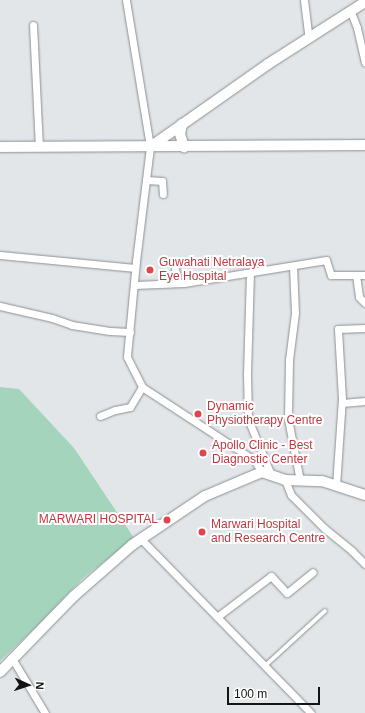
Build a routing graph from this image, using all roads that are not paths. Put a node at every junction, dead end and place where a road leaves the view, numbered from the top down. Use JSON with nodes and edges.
{"nodes":[{"id":1,"x":126,"y":0,"type":"edge"},
{"id":2,"x":304,"y":0,"type":"edge"},
{"id":3,"x":365,"y":2,"type":"edge"},
{"id":4,"x":351,"y":12,"type":"junction"},
{"id":5,"x":33,"y":25,"type":"dead end"},
{"id":6,"x":309,"y":38,"type":"junction"},
{"id":7,"x":365,"y":62,"type":"edge"},
{"id":8,"x":182,"y":124,"type":"junction"},
{"id":9,"x":365,"y":145,"type":"edge"},
{"id":10,"x":0,"y":147,"type":"edge"},
{"id":11,"x":39,"y":147,"type":"junction"},
{"id":12,"x":150,"y":147,"type":"junction"},
{"id":13,"x":184,"y":147,"type":"junction"},
{"id":14,"x":146,"y":180,"type":"junction"},
{"id":15,"x":163,"y":194,"type":"dead end"},
{"id":16,"x":0,"y":255,"type":"edge"},
{"id":17,"x":293,"y":266,"type":"junction"},
{"id":18,"x":135,"y":268,"type":"junction"},
{"id":19,"x":175,"y":269,"type":"dead end"},
{"id":20,"x":250,"y":273,"type":"junction"},
{"id":21,"x":356,"y":275,"type":"junction"},
{"id":22,"x":365,"y":275,"type":"edge"},
{"id":23,"x":178,"y":283,"type":"junction"},
{"id":24,"x":134,"y":285,"type":"junction"},
{"id":25,"x":365,"y":303,"type":"edge"},
{"id":26,"x":0,"y":306,"type":"edge"},
{"id":27,"x":365,"y":328,"type":"edge"},
{"id":28,"x":130,"y":332,"type":"junction"},
{"id":29,"x":142,"y":387,"type":"junction"},
{"id":30,"x":365,"y":402,"type":"edge"},
{"id":31,"x":342,"y":403,"type":"junction"},
{"id":32,"x":100,"y":416,"type":"dead end"},
{"id":33,"x":266,"y":474,"type":"junction"},
{"id":34,"x":285,"y":480,"type":"junction"},
{"id":35,"x":300,"y":481,"type":"junction"},
{"id":36,"x":336,"y":486,"type":"junction"},
{"id":37,"x":365,"y":495,"type":"edge"},
{"id":38,"x":141,"y":539,"type":"junction"},
{"id":39,"x":365,"y":564,"type":"edge"},
{"id":40,"x":313,"y":572,"type":"dead end"},
{"id":41,"x":324,"y":611,"type":"dead end"},
{"id":42,"x":217,"y":617,"type":"junction"},
{"id":43,"x":14,"y":660,"type":"junction"},
{"id":44,"x":265,"y":666,"type":"junction"},
{"id":45,"x":0,"y":672,"type":"edge"},
{"id":46,"x":45,"y":713,"type":"edge"},
{"id":47,"x":311,"y":713,"type":"edge"}],
"edges":[{"from":1,"to":12,"type":"street"},
{"from":2,"to":6,"type":"street"},
{"from":3,"to":4,"type":"street"},
{"from":4,"to":6,"type":"street"},
{"from":4,"to":7,"type":"street"},
{"from":5,"to":11,"type":"street"},
{"from":6,"to":8,"type":"street"},
{"from":8,"to":12,"type":"street"},
{"from":8,"to":13,"type":"street"},
{"from":9,"to":13,"type":"street"},
{"from":10,"to":11,"type":"street"},
{"from":11,"to":12,"type":"street"},
{"from":12,"to":13,"type":"street"},
{"from":12,"to":14,"type":"street"},
{"from":14,"to":15,"type":"street"},
{"from":14,"to":18,"type":"street"},
{"from":16,"to":18,"type":"street"},
{"from":17,"to":20,"type":"street"},
{"from":17,"to":21,"type":"street"},
{"from":17,"to":35,"type":"street"},
{"from":18,"to":24,"type":"street"},
{"from":19,"to":23,"type":"street"},
{"from":20,"to":23,"type":"street"},
{"from":20,"to":33,"type":"street"},
{"from":21,"to":22,"type":"street"},
{"from":21,"to":25,"type":"street"},
{"from":23,"to":24,"type":"street"},
{"from":24,"to":28,"type":"street"},
{"from":26,"to":28,"type":"street"},
{"from":27,"to":31,"type":"street"},
{"from":28,"to":29,"type":"street"},
{"from":29,"to":32,"type":"street"},
{"from":29,"to":33,"type":"street"},
{"from":30,"to":31,"type":"street"},
{"from":31,"to":36,"type":"street"},
{"from":33,"to":34,"type":"street"},
{"from":33,"to":38,"type":"street"},
{"from":34,"to":35,"type":"street"},
{"from":34,"to":39,"type":"street"},
{"from":35,"to":36,"type":"street"},
{"from":36,"to":37,"type":"street"},
{"from":38,"to":42,"type":"street"},
{"from":38,"to":43,"type":"street"},
{"from":40,"to":42,"type":"street"},
{"from":41,"to":44,"type":"lane"},
{"from":42,"to":44,"type":"street"},
{"from":43,"to":45,"type":"street"},
{"from":43,"to":46,"type":"street"},
{"from":44,"to":47,"type":"street"}]}
